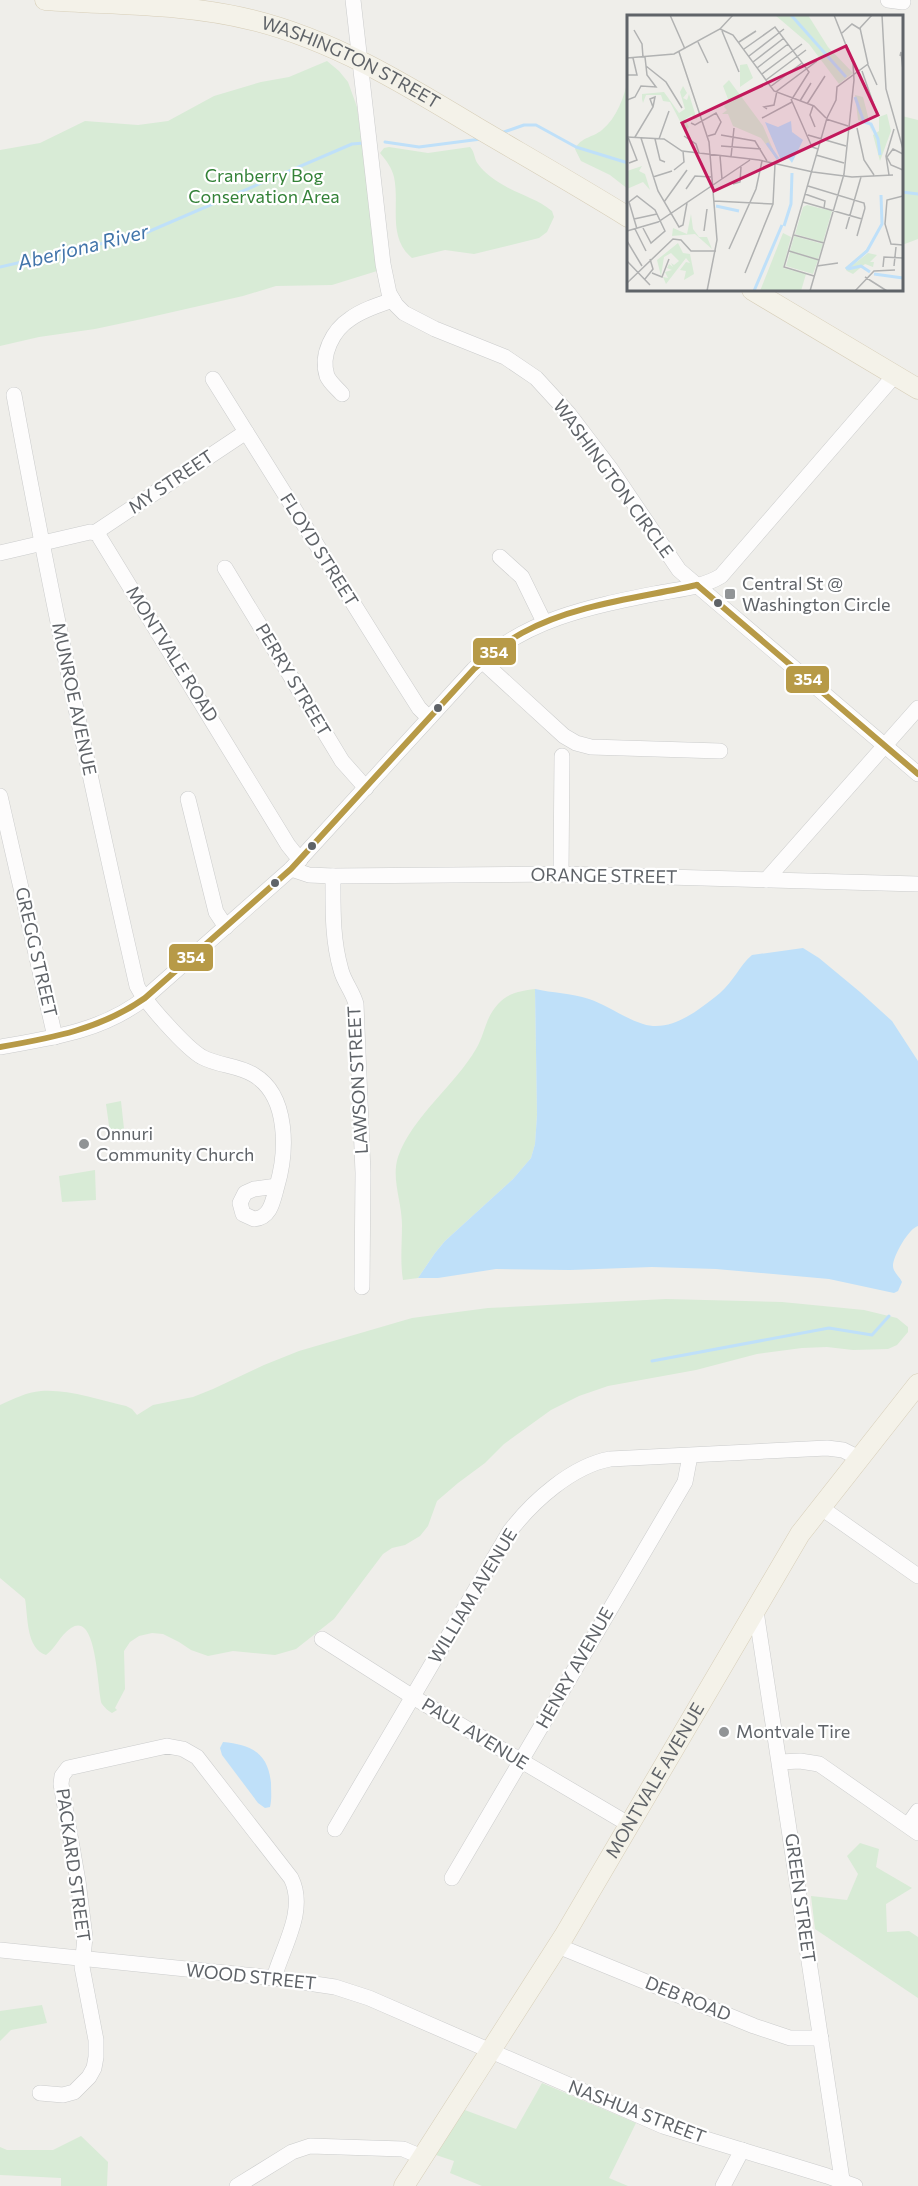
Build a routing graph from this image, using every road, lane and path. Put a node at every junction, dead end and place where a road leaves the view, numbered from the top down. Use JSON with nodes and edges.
{"nodes":[{"id":1,"x":45,"y":0,"type":"edge"},
{"id":2,"x":353,"y":0,"type":"edge"},
{"id":3,"x":359,"y":60,"type":"junction"},
{"id":4,"x":627,"y":216,"type":"edge"},
{"id":5,"x":754,"y":291,"type":"edge"},
{"id":6,"x":393,"y":300,"type":"junction"},
{"id":7,"x":895,"y":375,"type":"junction"},
{"id":8,"x":213,"y":379,"type":"dead end"},
{"id":9,"x":918,"y":389,"type":"edge"},
{"id":10,"x":342,"y":394,"type":"dead end"},
{"id":11,"x":14,"y":395,"type":"dead end"},
{"id":12,"x":246,"y":432,"type":"junction"},
{"id":13,"x":96,"y":532,"type":"junction"},
{"id":14,"x":41,"y":544,"type":"junction"},
{"id":15,"x":0,"y":553,"type":"edge"},
{"id":16,"x":500,"y":557,"type":"dead end"},
{"id":17,"x":225,"y":568,"type":"dead end"},
{"id":18,"x":697,"y":585,"type":"junction"},
{"id":19,"x":544,"y":622,"type":"junction"},
{"id":20,"x":482,"y":661,"type":"junction"},
{"id":21,"x":918,"y":708,"type":"edge"},
{"id":22,"x":429,"y":718,"type":"junction"},
{"id":23,"x":885,"y":745,"type":"junction"},
{"id":24,"x":720,"y":751,"type":"dead end"},
{"id":25,"x":562,"y":756,"type":"dead end"},
{"id":26,"x":918,"y":774,"type":"edge"},
{"id":27,"x":366,"y":788,"type":"junction"},
{"id":28,"x":0,"y":796,"type":"edge"},
{"id":29,"x":188,"y":799,"type":"dead end"},
{"id":30,"x":296,"y":864,"type":"junction"},
{"id":31,"x":561,"y":874,"type":"junction"},
{"id":32,"x":333,"y":876,"type":"junction"},
{"id":33,"x":766,"y":880,"type":"junction"},
{"id":34,"x":918,"y":884,"type":"edge"},
{"id":35,"x":226,"y":927,"type":"junction"},
{"id":36,"x":145,"y":998,"type":"junction"},
{"id":37,"x":55,"y":1037,"type":"junction"},
{"id":38,"x":0,"y":1047,"type":"edge"},
{"id":39,"x":277,"y":1186,"type":"dead end"},
{"id":40,"x":362,"y":1287,"type":"dead end"},
{"id":41,"x":918,"y":1384,"type":"edge"},
{"id":42,"x":690,"y":1456,"type":"junction"},
{"id":43,"x":859,"y":1458,"type":"junction"},
{"id":44,"x":820,"y":1507,"type":"junction"},
{"id":45,"x":918,"y":1576,"type":"edge"},
{"id":46,"x":756,"y":1611,"type":"junction"},
{"id":47,"x":322,"y":1640,"type":"dead end"},
{"id":48,"x":413,"y":1696,"type":"junction"},
{"id":49,"x":521,"y":1761,"type":"junction"},
{"id":50,"x":780,"y":1762,"type":"junction"},
{"id":51,"x":918,"y":1811,"type":"edge"},
{"id":52,"x":630,"y":1825,"type":"junction"},
{"id":53,"x":335,"y":1829,"type":"dead end"},
{"id":54,"x":913,"y":1829,"type":"edge"},
{"id":55,"x":452,"y":1878,"type":"dead end"},
{"id":56,"x":558,"y":1946,"type":"junction"},
{"id":57,"x":0,"y":1950,"type":"edge"},
{"id":58,"x":83,"y":1959,"type":"junction"},
{"id":59,"x":274,"y":1978,"type":"junction"},
{"id":60,"x":821,"y":2038,"type":"junction"},
{"id":61,"x":491,"y":2052,"type":"junction"},
{"id":62,"x":40,"y":2093,"type":"dead end"},
{"id":63,"x":742,"y":2150,"type":"junction"},
{"id":64,"x":422,"y":2157,"type":"junction"},
{"id":65,"x":847,"y":2184,"type":"edge"},
{"id":66,"x":237,"y":2186,"type":"edge"},
{"id":67,"x":404,"y":2186,"type":"edge"},
{"id":68,"x":723,"y":2186,"type":"edge"}],
"edges":[{"from":1,"to":3,"type":"main road","name":"WASHINGTON STREET"},
{"from":2,"to":3,"type":"street"},
{"from":3,"to":4,"type":"main road","name":"WASHINGTON STREET"},
{"from":3,"to":6,"type":"street"},
{"from":5,"to":7,"type":"main road"},
{"from":6,"to":10,"type":"street"},
{"from":6,"to":18,"type":"street","name":"WASHINGTON CIRCLE"},
{"from":7,"to":9,"type":"main road"},
{"from":7,"to":18,"type":"street"},
{"from":8,"to":12,"type":"street","name":"FLOYD STREET"},
{"from":11,"to":14,"type":"street","name":"MUNROE AVENUE"},
{"from":12,"to":13,"type":"street","name":"MY STREET"},
{"from":12,"to":22,"type":"street","name":"FLOYD STREET"},
{"from":13,"to":14,"type":"street"},
{"from":13,"to":30,"type":"street","name":"MONTVALE ROAD"},
{"from":14,"to":15,"type":"street"},
{"from":14,"to":36,"type":"street","name":"MUNROE AVENUE"},
{"from":16,"to":19,"type":"street"},
{"from":17,"to":27,"type":"street","name":"PERRY STREET"},
{"from":18,"to":19,"type":"street"},
{"from":18,"to":23,"type":"street","name":"WASHINGTON CIRCLE"},
{"from":19,"to":20,"type":"street"},
{"from":20,"to":22,"type":"street"},
{"from":20,"to":24,"type":"street"},
{"from":21,"to":23,"type":"street"},
{"from":22,"to":27,"type":"street"},
{"from":23,"to":26,"type":"street","name":"WASHINGTON CIRCLE"},
{"from":23,"to":33,"type":"street"},
{"from":25,"to":31,"type":"street"},
{"from":27,"to":30,"type":"street"},
{"from":28,"to":37,"type":"street","name":"GREGG STREET"},
{"from":29,"to":35,"type":"street"},
{"from":30,"to":32,"type":"street","name":"ORANGE STREET"},
{"from":30,"to":35,"type":"street"},
{"from":31,"to":32,"type":"street","name":"ORANGE STREET"},
{"from":31,"to":33,"type":"street","name":"ORANGE STREET"},
{"from":32,"to":40,"type":"street","name":"LAWSON STREET"},
{"from":33,"to":34,"type":"street","name":"ORANGE STREET"},
{"from":35,"to":36,"type":"street"},
{"from":36,"to":37,"type":"street"},
{"from":36,"to":39,"type":"street","name":"MUNROE AVENUE"},
{"from":37,"to":38,"type":"street"},
{"from":41,"to":43,"type":"main road","name":"MONTVALE AVENUE"},
{"from":42,"to":43,"type":"street","name":"WILLIAM AVENUE"},
{"from":42,"to":48,"type":"street","name":"WILLIAM AVENUE"},
{"from":42,"to":49,"type":"street","name":"HENRY AVENUE"},
{"from":43,"to":44,"type":"main road","name":"MONTVALE AVENUE"},
{"from":44,"to":45,"type":"street"},
{"from":44,"to":46,"type":"main road","name":"MONTVALE AVENUE"},
{"from":46,"to":50,"type":"street","name":"GREEN STREET"},
{"from":46,"to":52,"type":"main road","name":"MONTVALE AVENUE"},
{"from":47,"to":48,"type":"street","name":"PAUL AVENUE"},
{"from":48,"to":49,"type":"street","name":"PAUL AVENUE"},
{"from":48,"to":53,"type":"street","name":"WILLIAM AVENUE"},
{"from":49,"to":52,"type":"street","name":"PAUL AVENUE"},
{"from":49,"to":55,"type":"street","name":"HENRY AVENUE"},
{"from":50,"to":54,"type":"street"},
{"from":50,"to":60,"type":"street","name":"GREEN STREET"},
{"from":51,"to":54,"type":"street"},
{"from":52,"to":56,"type":"main road","name":"MONTVALE AVENUE"},
{"from":56,"to":60,"type":"street","name":"DEB ROAD"},
{"from":56,"to":61,"type":"main road","name":"MONTVALE AVENUE"},
{"from":57,"to":58,"type":"street","name":"WOOD STREET"},
{"from":58,"to":59,"type":"street","name":"WOOD STREET"},
{"from":58,"to":59,"type":"street","name":"PACKARD STREET"},
{"from":58,"to":62,"type":"street","name":"PACKARD STREET"},
{"from":59,"to":61,"type":"street","name":"WOOD STREET"},
{"from":60,"to":65,"type":"street","name":"GREEN STREET"},
{"from":61,"to":63,"type":"street","name":"NASHUA STREET"},
{"from":61,"to":64,"type":"main road","name":"MONTVALE AVENUE"},
{"from":63,"to":65,"type":"street","name":"NASHUA STREET"},
{"from":63,"to":68,"type":"street"},
{"from":64,"to":66,"type":"street"},
{"from":64,"to":67,"type":"main road","name":"MONTVALE AVENUE"}]}
